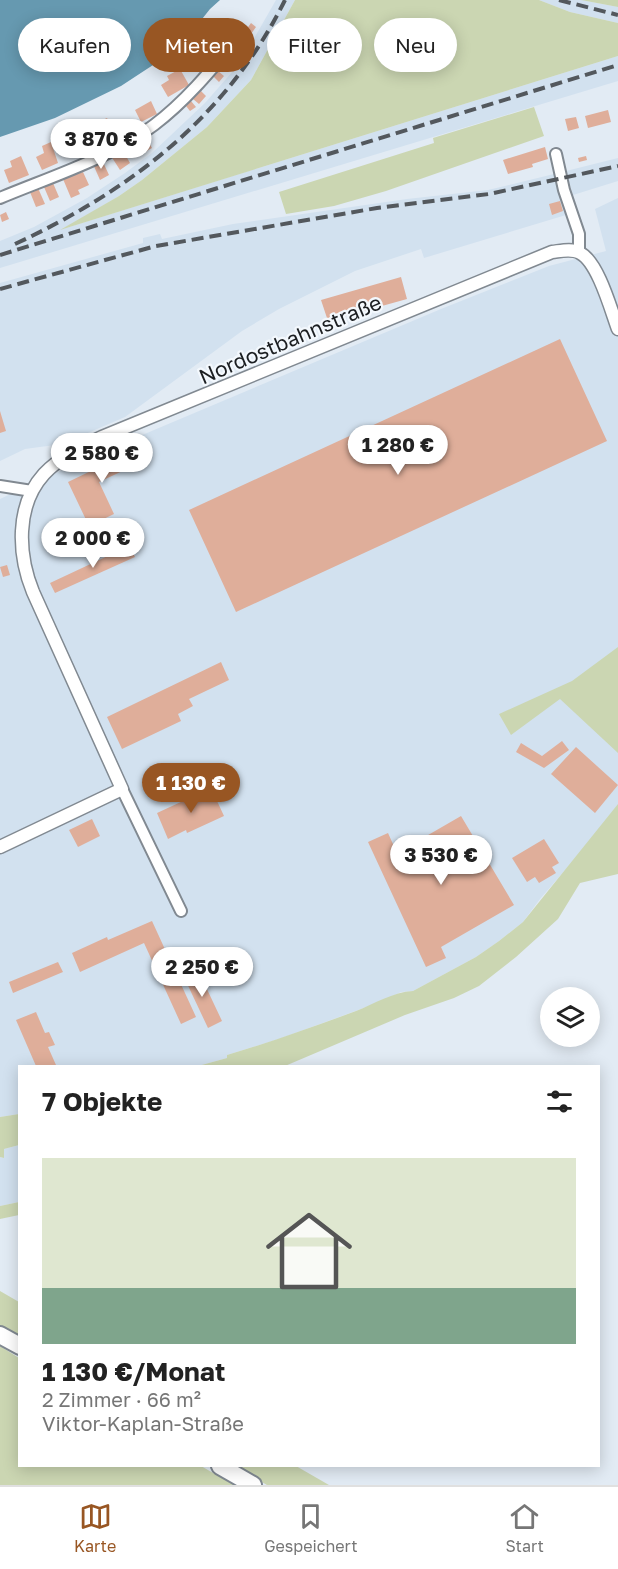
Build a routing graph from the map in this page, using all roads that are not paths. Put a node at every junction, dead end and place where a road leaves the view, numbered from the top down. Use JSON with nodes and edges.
{"nodes":[{"id":1,"x":208,"y":72,"type":"edge"},
{"id":2,"x":556,"y":154,"type":"dead end"},
{"id":3,"x":0,"y":198,"type":"edge"},
{"id":4,"x":579,"y":252,"type":"junction"},
{"id":5,"x":618,"y":329,"type":"edge"},
{"id":6,"x":0,"y":486,"type":"edge"},
{"id":7,"x":32,"y":491,"type":"junction"},
{"id":8,"x":122,"y":789,"type":"junction"},
{"id":9,"x":0,"y":847,"type":"edge"},
{"id":10,"x":181,"y":911,"type":"dead end"},
{"id":11,"x":0,"y":1335,"type":"edge"},
{"id":12,"x":18,"y":1345,"type":"edge"},
{"id":13,"x":222,"y":1467,"type":"edge"},
{"id":14,"x":253,"y":1485,"type":"edge"}],
"edges":[{"from":1,"to":3,"type":"street"},
{"from":2,"to":4,"type":"street"},
{"from":4,"to":5,"type":"street"},
{"from":4,"to":7,"type":"street","name":"Nordostbahnstraße"},
{"from":6,"to":7,"type":"street"},
{"from":7,"to":8,"type":"street","name":"Nordostbahnstraße"},
{"from":8,"to":9,"type":"street"},
{"from":8,"to":10,"type":"street"},
{"from":11,"to":12,"type":"main road"},
{"from":13,"to":14,"type":"main road"}]}
